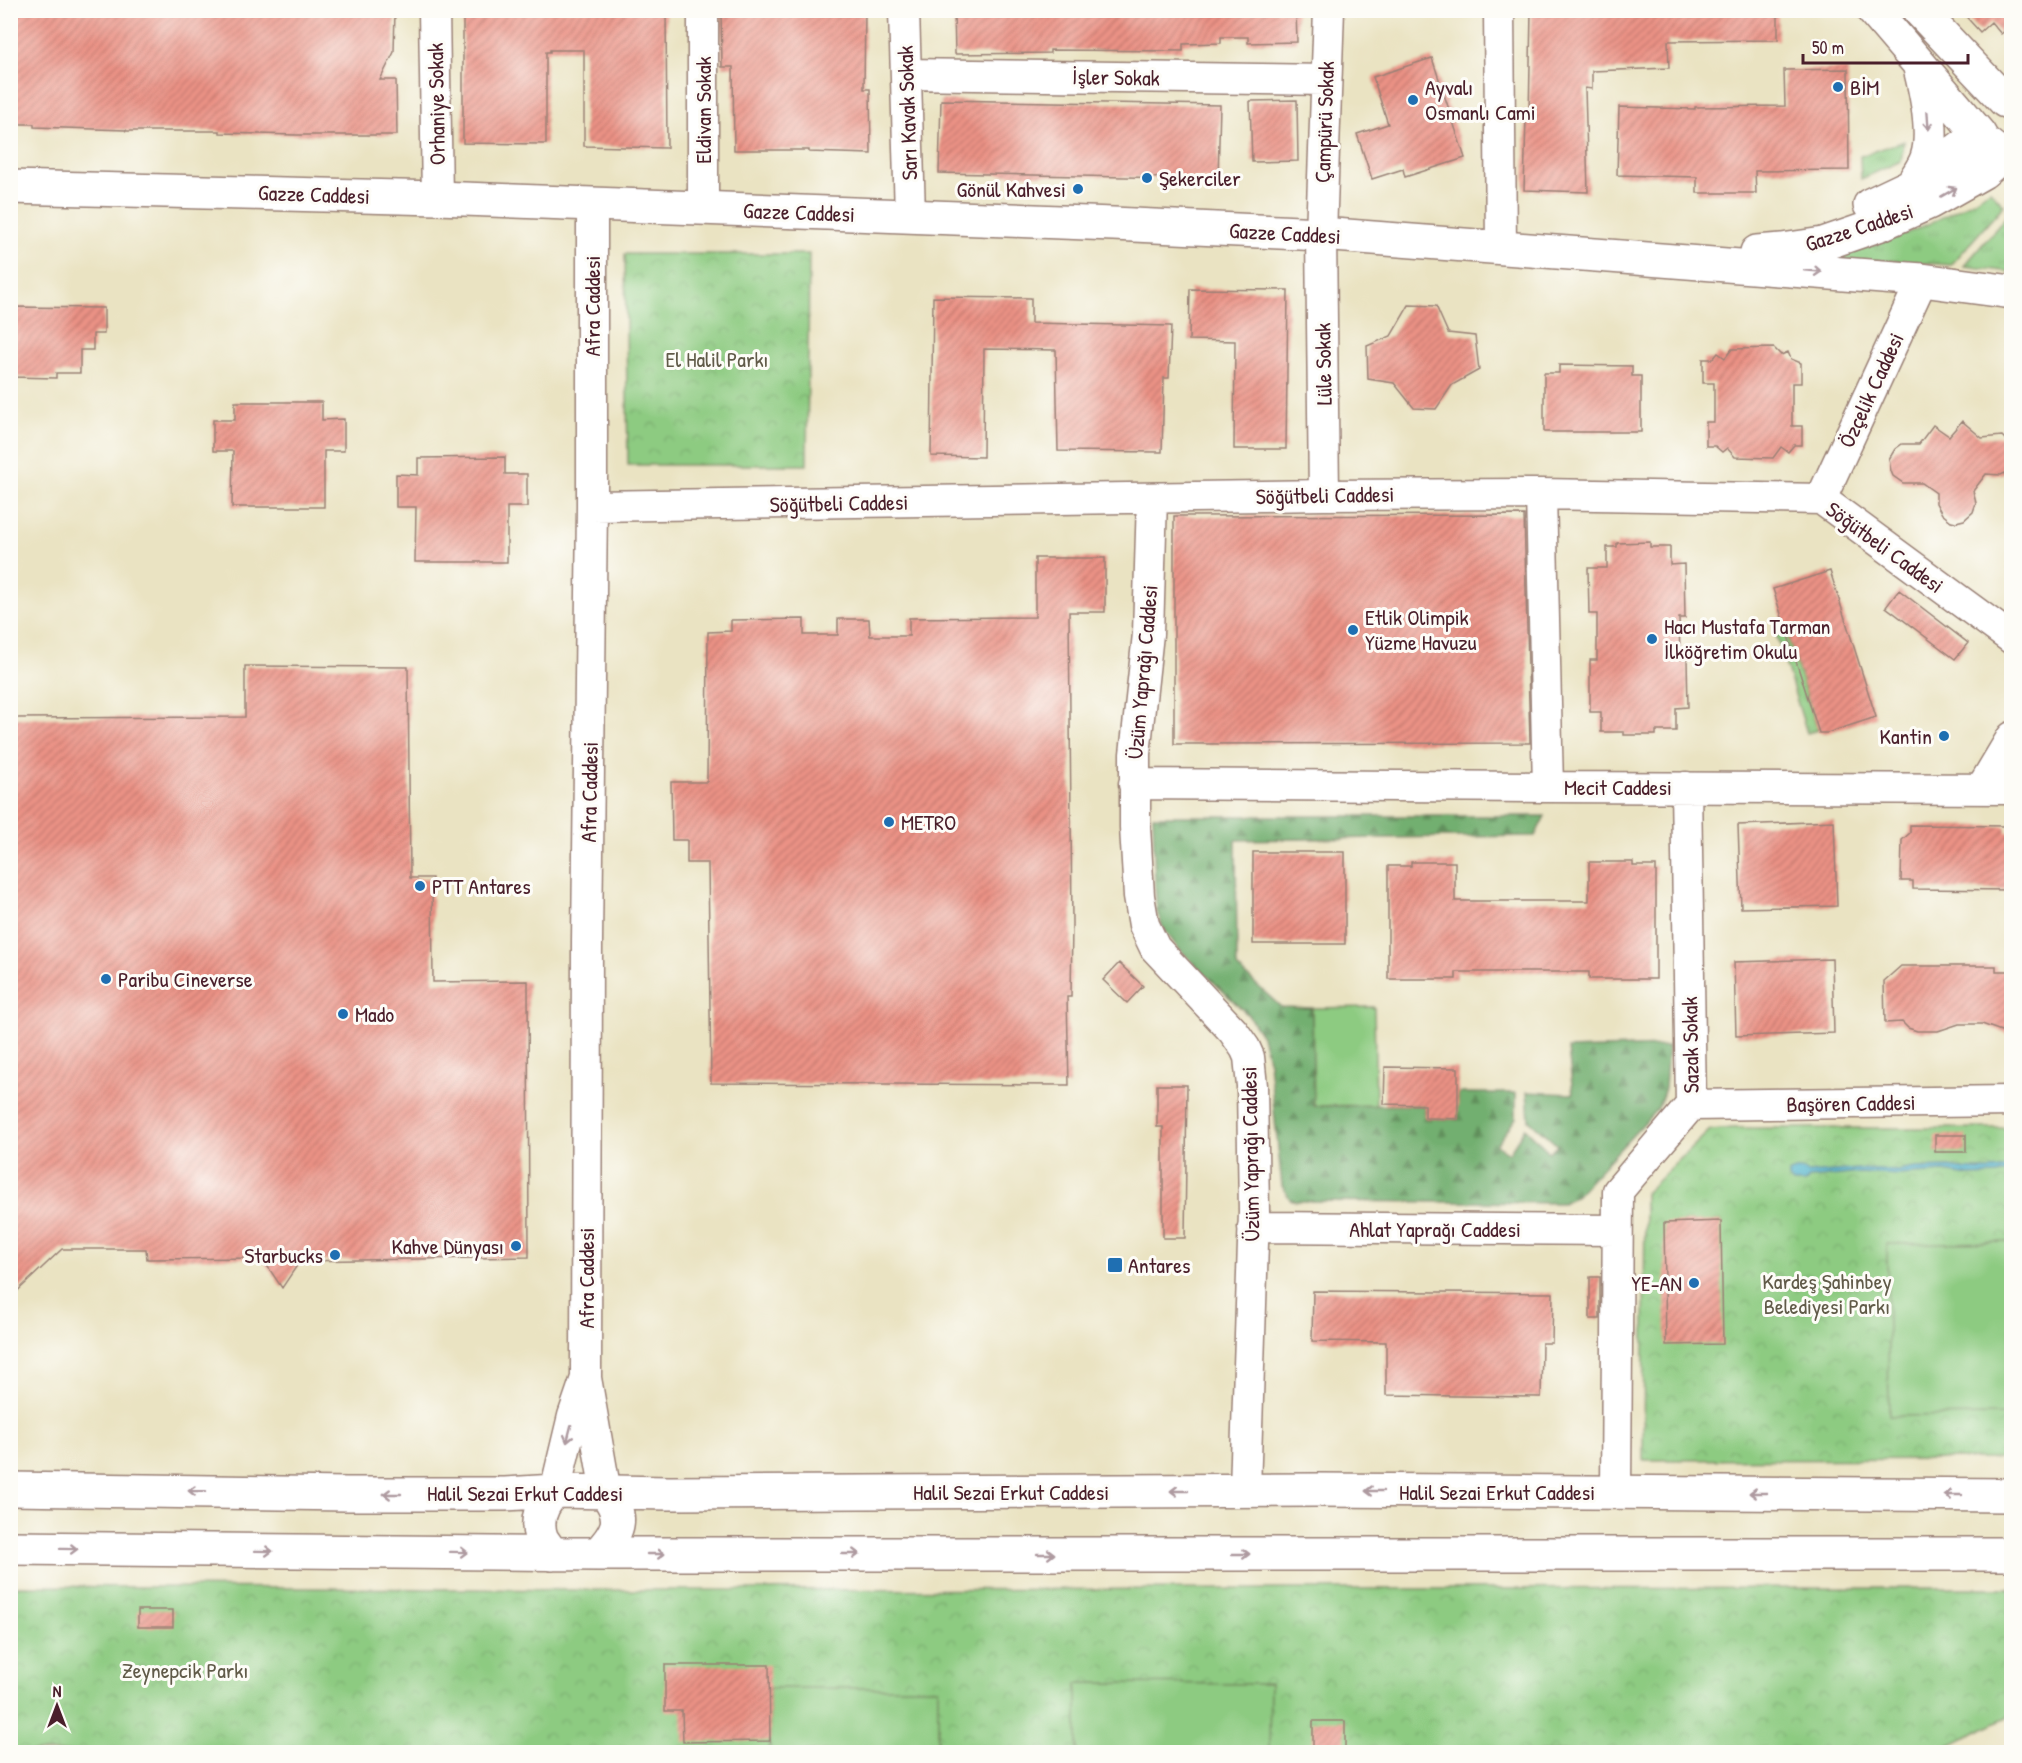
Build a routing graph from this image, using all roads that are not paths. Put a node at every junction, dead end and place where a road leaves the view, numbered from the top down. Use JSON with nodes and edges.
{"nodes":[{"id":1,"x":434,"y":10,"type":"edge"},
{"id":2,"x":703,"y":10,"type":"edge"},
{"id":3,"x":904,"y":10,"type":"edge"},
{"id":4,"x":1329,"y":10,"type":"edge"},
{"id":5,"x":1499,"y":10,"type":"edge"},
{"id":6,"x":1873,"y":10,"type":"edge"},
{"id":7,"x":1919,"y":10,"type":"edge"},
{"id":8,"x":1918,"y":63,"type":"junction"},
{"id":9,"x":906,"y":74,"type":"junction"},
{"id":10,"x":1326,"y":80,"type":"junction"},
{"id":11,"x":2009,"y":99,"type":"edge"},
{"id":12,"x":2002,"y":148,"type":"edge"},
{"id":13,"x":1910,"y":186,"type":"junction"},
{"id":14,"x":10,"y":187,"type":"edge"},
{"id":15,"x":437,"y":198,"type":"junction"},
{"id":16,"x":592,"y":205,"type":"junction"},
{"id":17,"x":703,"y":209,"type":"junction"},
{"id":18,"x":910,"y":215,"type":"junction"},
{"id":19,"x":1321,"y":234,"type":"junction"},
{"id":20,"x":1501,"y":248,"type":"junction"},
{"id":21,"x":1587,"y":254,"type":"junction"},
{"id":22,"x":1922,"y":280,"type":"junction"},
{"id":23,"x":2012,"y":292,"type":"edge"},
{"id":24,"x":1541,"y":494,"type":"junction"},
{"id":25,"x":1324,"y":495,"type":"junction"},
{"id":26,"x":1152,"y":498,"type":"junction"},
{"id":27,"x":1821,"y":499,"type":"junction"},
{"id":28,"x":592,"y":506,"type":"junction"},
{"id":29,"x":2012,"y":639,"type":"edge"},
{"id":30,"x":2012,"y":737,"type":"edge"},
{"id":31,"x":1134,"y":784,"type":"junction"},
{"id":32,"x":1548,"y":787,"type":"junction"},
{"id":33,"x":1686,"y":787,"type":"junction"},
{"id":34,"x":1981,"y":789,"type":"junction"},
{"id":35,"x":2012,"y":789,"type":"edge"},
{"id":36,"x":2012,"y":1101,"type":"edge"},
{"id":37,"x":1691,"y":1105,"type":"junction"},
{"id":38,"x":1253,"y":1227,"type":"junction"},
{"id":39,"x":1617,"y":1230,"type":"junction"},
{"id":40,"x":586,"y":1378,"type":"junction"},
{"id":41,"x":10,"y":1489,"type":"edge"},
{"id":42,"x":1245,"y":1490,"type":"junction"},
{"id":43,"x":555,"y":1491,"type":"junction"},
{"id":44,"x":1616,"y":1492,"type":"junction"},
{"id":45,"x":606,"y":1493,"type":"junction"},
{"id":46,"x":2012,"y":1495,"type":"edge"},
{"id":47,"x":10,"y":1548,"type":"edge"},
{"id":48,"x":552,"y":1554,"type":"junction"},
{"id":49,"x":597,"y":1554,"type":"junction"},
{"id":50,"x":2012,"y":1554,"type":"edge"}],
"edges":[{"from":1,"to":15,"type":"street","name":"Orhaniye Sokak"},
{"from":2,"to":17,"type":"street","name":"Eldivan Sokak"},
{"from":3,"to":9,"type":"street","name":"Sarı Kavak Sokak"},
{"from":4,"to":10,"type":"street","name":"Çampürü Sokak"},
{"from":5,"to":20,"type":"street"},
{"from":6,"to":8,"type":"main road"},
{"from":7,"to":11,"type":"main road"},
{"from":8,"to":12,"type":"main road"},
{"from":8,"to":13,"type":"main road","one_way":true},
{"from":9,"to":10,"type":"street","name":"İşler Sokak"},
{"from":9,"to":18,"type":"street","name":"Sarı Kavak Sokak"},
{"from":10,"to":19,"type":"street","name":"Çampürü Sokak"},
{"from":11,"to":12,"type":"main road"},
{"from":12,"to":13,"type":"main road","name":"Gazze Caddesi"},
{"from":21,"to":12,"type":"main road","name":"Gazze Caddesi","one_way":true},
{"from":13,"to":21,"type":"main road","name":"Gazze Caddesi"},
{"from":14,"to":15,"type":"main road","name":"Gazze Caddesi"},
{"from":15,"to":16,"type":"main road","name":"Gazze Caddesi"},
{"from":16,"to":17,"type":"main road","name":"Gazze Caddesi"},
{"from":16,"to":28,"type":"street","name":"Afra Caddesi"},
{"from":17,"to":18,"type":"main road","name":"Gazze Caddesi"},
{"from":18,"to":19,"type":"main road","name":"Gazze Caddesi"},
{"from":19,"to":20,"type":"main road","name":"Gazze Caddesi"},
{"from":19,"to":25,"type":"street","name":"Lüle Sokak"},
{"from":20,"to":21,"type":"main road","name":"Gazze Caddesi"},
{"from":21,"to":22,"type":"main road","name":"Gazze Caddesi","one_way":true},
{"from":22,"to":23,"type":"main road","name":"Gazze Caddesi"},
{"from":22,"to":27,"type":"street","name":"Özçelik Caddesi"},
{"from":24,"to":25,"type":"street","name":"Söğütbeli Caddesi"},
{"from":24,"to":27,"type":"street","name":"Söğütbeli Caddesi"},
{"from":24,"to":32,"type":"street","name":"Mecit Caddesi"},
{"from":25,"to":26,"type":"street","name":"Söğütbeli Caddesi"},
{"from":26,"to":28,"type":"street","name":"Söğütbeli Caddesi"},
{"from":26,"to":31,"type":"street","name":"Üzüm Yaprağı Caddesi"},
{"from":27,"to":29,"type":"street","name":"Söğütbeli Caddesi"},
{"from":28,"to":40,"type":"street","name":"Afra Caddesi"},
{"from":30,"to":34,"type":"street"},
{"from":31,"to":32,"type":"street"},
{"from":31,"to":38,"type":"street","name":"Üzüm Yaprağı Caddesi"},
{"from":32,"to":33,"type":"street","name":"Mecit Caddesi"},
{"from":33,"to":34,"type":"street","name":"Mecit Caddesi"},
{"from":33,"to":37,"type":"street","name":"Sazak Sokak"},
{"from":34,"to":35,"type":"street","name":"Mecit Caddesi"},
{"from":36,"to":37,"type":"street","name":"Başören Caddesi"},
{"from":37,"to":39,"type":"street","name":"Sazak Sokak"},
{"from":38,"to":39,"type":"street","name":"Ahlat Yaprağı Caddesi"},
{"from":38,"to":42,"type":"street","name":"Üzüm Yaprağı Caddesi"},
{"from":39,"to":44,"type":"street","name":"Sazak Sokak"},
{"from":40,"to":43,"type":"street","name":"Afra Caddesi","one_way":true},
{"from":40,"to":45,"type":"street","name":"Afra Caddesi"},
{"from":43,"to":41,"type":"main road","name":"Halil Sezai Erkut Caddesi","one_way":true},
{"from":44,"to":42,"type":"main road","name":"Halil Sezai Erkut Caddesi","one_way":true},
{"from":42,"to":45,"type":"main road","name":"Halil Sezai Erkut Caddesi","one_way":true},
{"from":43,"to":45,"type":"main road","name":"Halil Sezai Erkut Caddesi"},
{"from":43,"to":48,"type":"main road"},
{"from":46,"to":44,"type":"main road","name":"Halil Sezai Erkut Caddesi","one_way":true},
{"from":45,"to":49,"type":"main road"},
{"from":47,"to":48,"type":"main road","one_way":true},
{"from":48,"to":49,"type":"main road"},
{"from":49,"to":50,"type":"main road","one_way":true}]}
